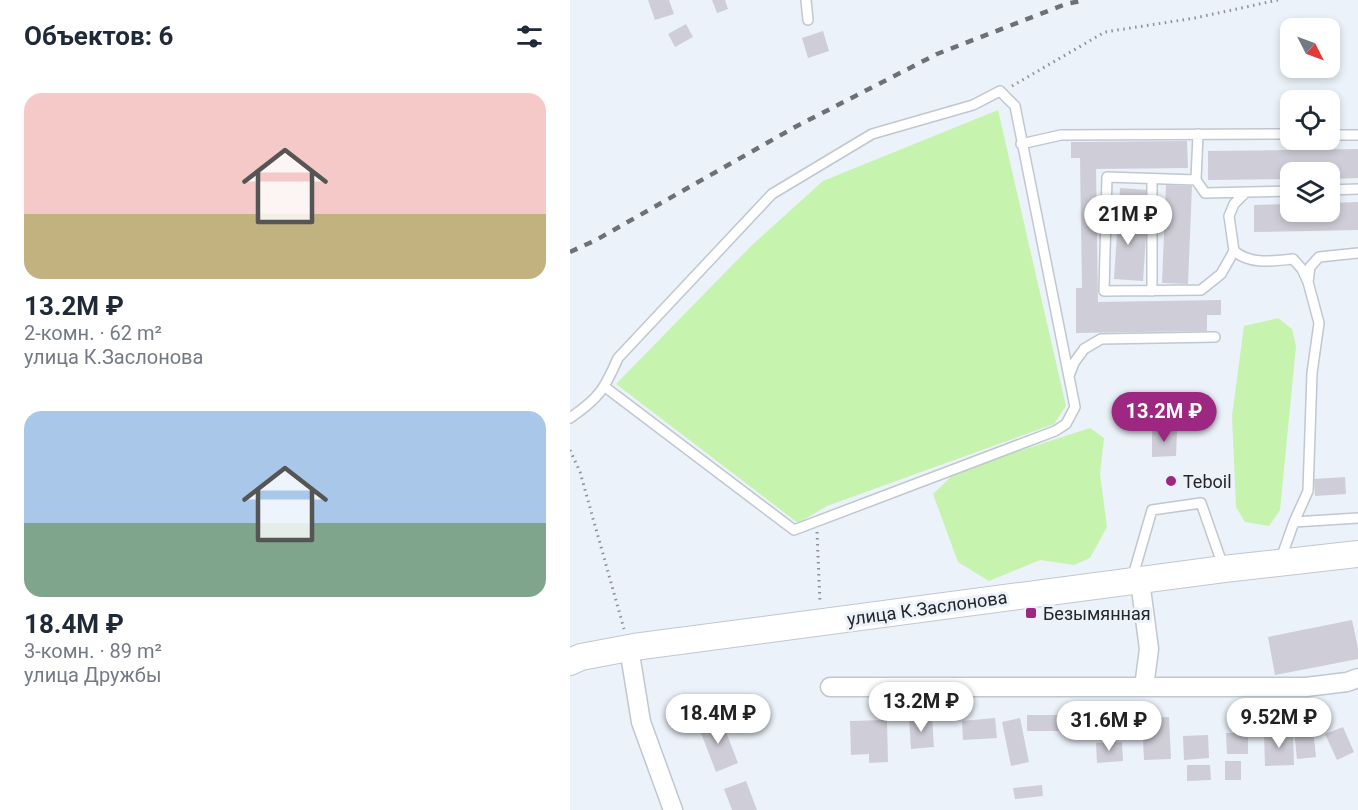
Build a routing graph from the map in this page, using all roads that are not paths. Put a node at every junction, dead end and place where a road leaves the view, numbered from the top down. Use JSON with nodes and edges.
{"nodes":[{"id":1,"x":806,"y":0,"type":"edge"},
{"id":2,"x":808,"y":20,"type":"dead end"},
{"id":3,"x":1198,"y":134,"type":"junction"},
{"id":4,"x":1280,"y":135,"type":"edge"},
{"id":5,"x":1340,"y":135,"type":"edge"},
{"id":6,"x":1358,"y":135,"type":"edge"},
{"id":7,"x":1021,"y":144,"type":"junction"},
{"id":8,"x":1152,"y":178,"type":"junction"},
{"id":9,"x":1196,"y":180,"type":"junction"},
{"id":10,"x":1358,"y":189,"type":"edge"},
{"id":11,"x":1340,"y":190,"type":"edge"},
{"id":12,"x":1280,"y":191,"type":"edge"},
{"id":13,"x":1246,"y":192,"type":"junction"},
{"id":14,"x":1234,"y":251,"type":"junction"},
{"id":15,"x":1358,"y":253,"type":"edge"},
{"id":16,"x":1308,"y":282,"type":"junction"},
{"id":17,"x":1152,"y":291,"type":"junction"},
{"id":18,"x":1215,"y":338,"type":"dead end"},
{"id":19,"x":1068,"y":379,"type":"junction"},
{"id":20,"x":605,"y":387,"type":"junction"},
{"id":21,"x":570,"y":418,"type":"edge"},
{"id":22,"x":1358,"y":518,"type":"edge"},
{"id":23,"x":1294,"y":522,"type":"junction"},
{"id":24,"x":1358,"y":554,"type":"edge"},
{"id":25,"x":1280,"y":562,"type":"junction"},
{"id":26,"x":1224,"y":569,"type":"junction"},
{"id":27,"x":1136,"y":581,"type":"junction"},
{"id":28,"x":629,"y":648,"type":"junction"},
{"id":29,"x":570,"y":662,"type":"edge"},
{"id":30,"x":1358,"y":678,"type":"edge"},
{"id":31,"x":830,"y":687,"type":"dead end"},
{"id":32,"x":1144,"y":687,"type":"junction"},
{"id":33,"x":673,"y":810,"type":"edge"}],
"edges":[{"from":1,"to":2,"type":"lane"},
{"from":3,"to":4,"type":"lane"},
{"from":3,"to":7,"type":"lane"},
{"from":3,"to":9,"type":"lane"},
{"from":5,"to":6,"type":"lane"},
{"from":7,"to":19,"type":"lane"},
{"from":7,"to":20,"type":"lane"},
{"from":8,"to":9,"type":"lane"},
{"from":8,"to":17,"type":"lane"},
{"from":8,"to":17,"type":"lane"},
{"from":9,"to":13,"type":"lane"},
{"from":10,"to":11,"type":"lane"},
{"from":12,"to":13,"type":"lane"},
{"from":13,"to":14,"type":"lane"},
{"from":14,"to":16,"type":"lane"},
{"from":14,"to":17,"type":"lane"},
{"from":15,"to":16,"type":"lane"},
{"from":16,"to":23,"type":"lane"},
{"from":18,"to":19,"type":"lane"},
{"from":19,"to":20,"type":"lane"},
{"from":20,"to":21,"type":"lane"},
{"from":22,"to":23,"type":"lane"},
{"from":23,"to":25,"type":"lane"},
{"from":24,"to":25,"type":"street","name":"улица К.Заслонова"},
{"from":25,"to":26,"type":"street","name":"улица К.Заслонова"},
{"from":26,"to":27,"type":"street","name":"улица К.Заслонова"},
{"from":26,"to":27,"type":"lane"},
{"from":27,"to":28,"type":"street","name":"улица К.Заслонова"},
{"from":27,"to":32,"type":"street"},
{"from":28,"to":29,"type":"street","name":"улица К.Заслонова"},
{"from":28,"to":33,"type":"street"},
{"from":30,"to":32,"type":"street"},
{"from":31,"to":32,"type":"street"}]}
